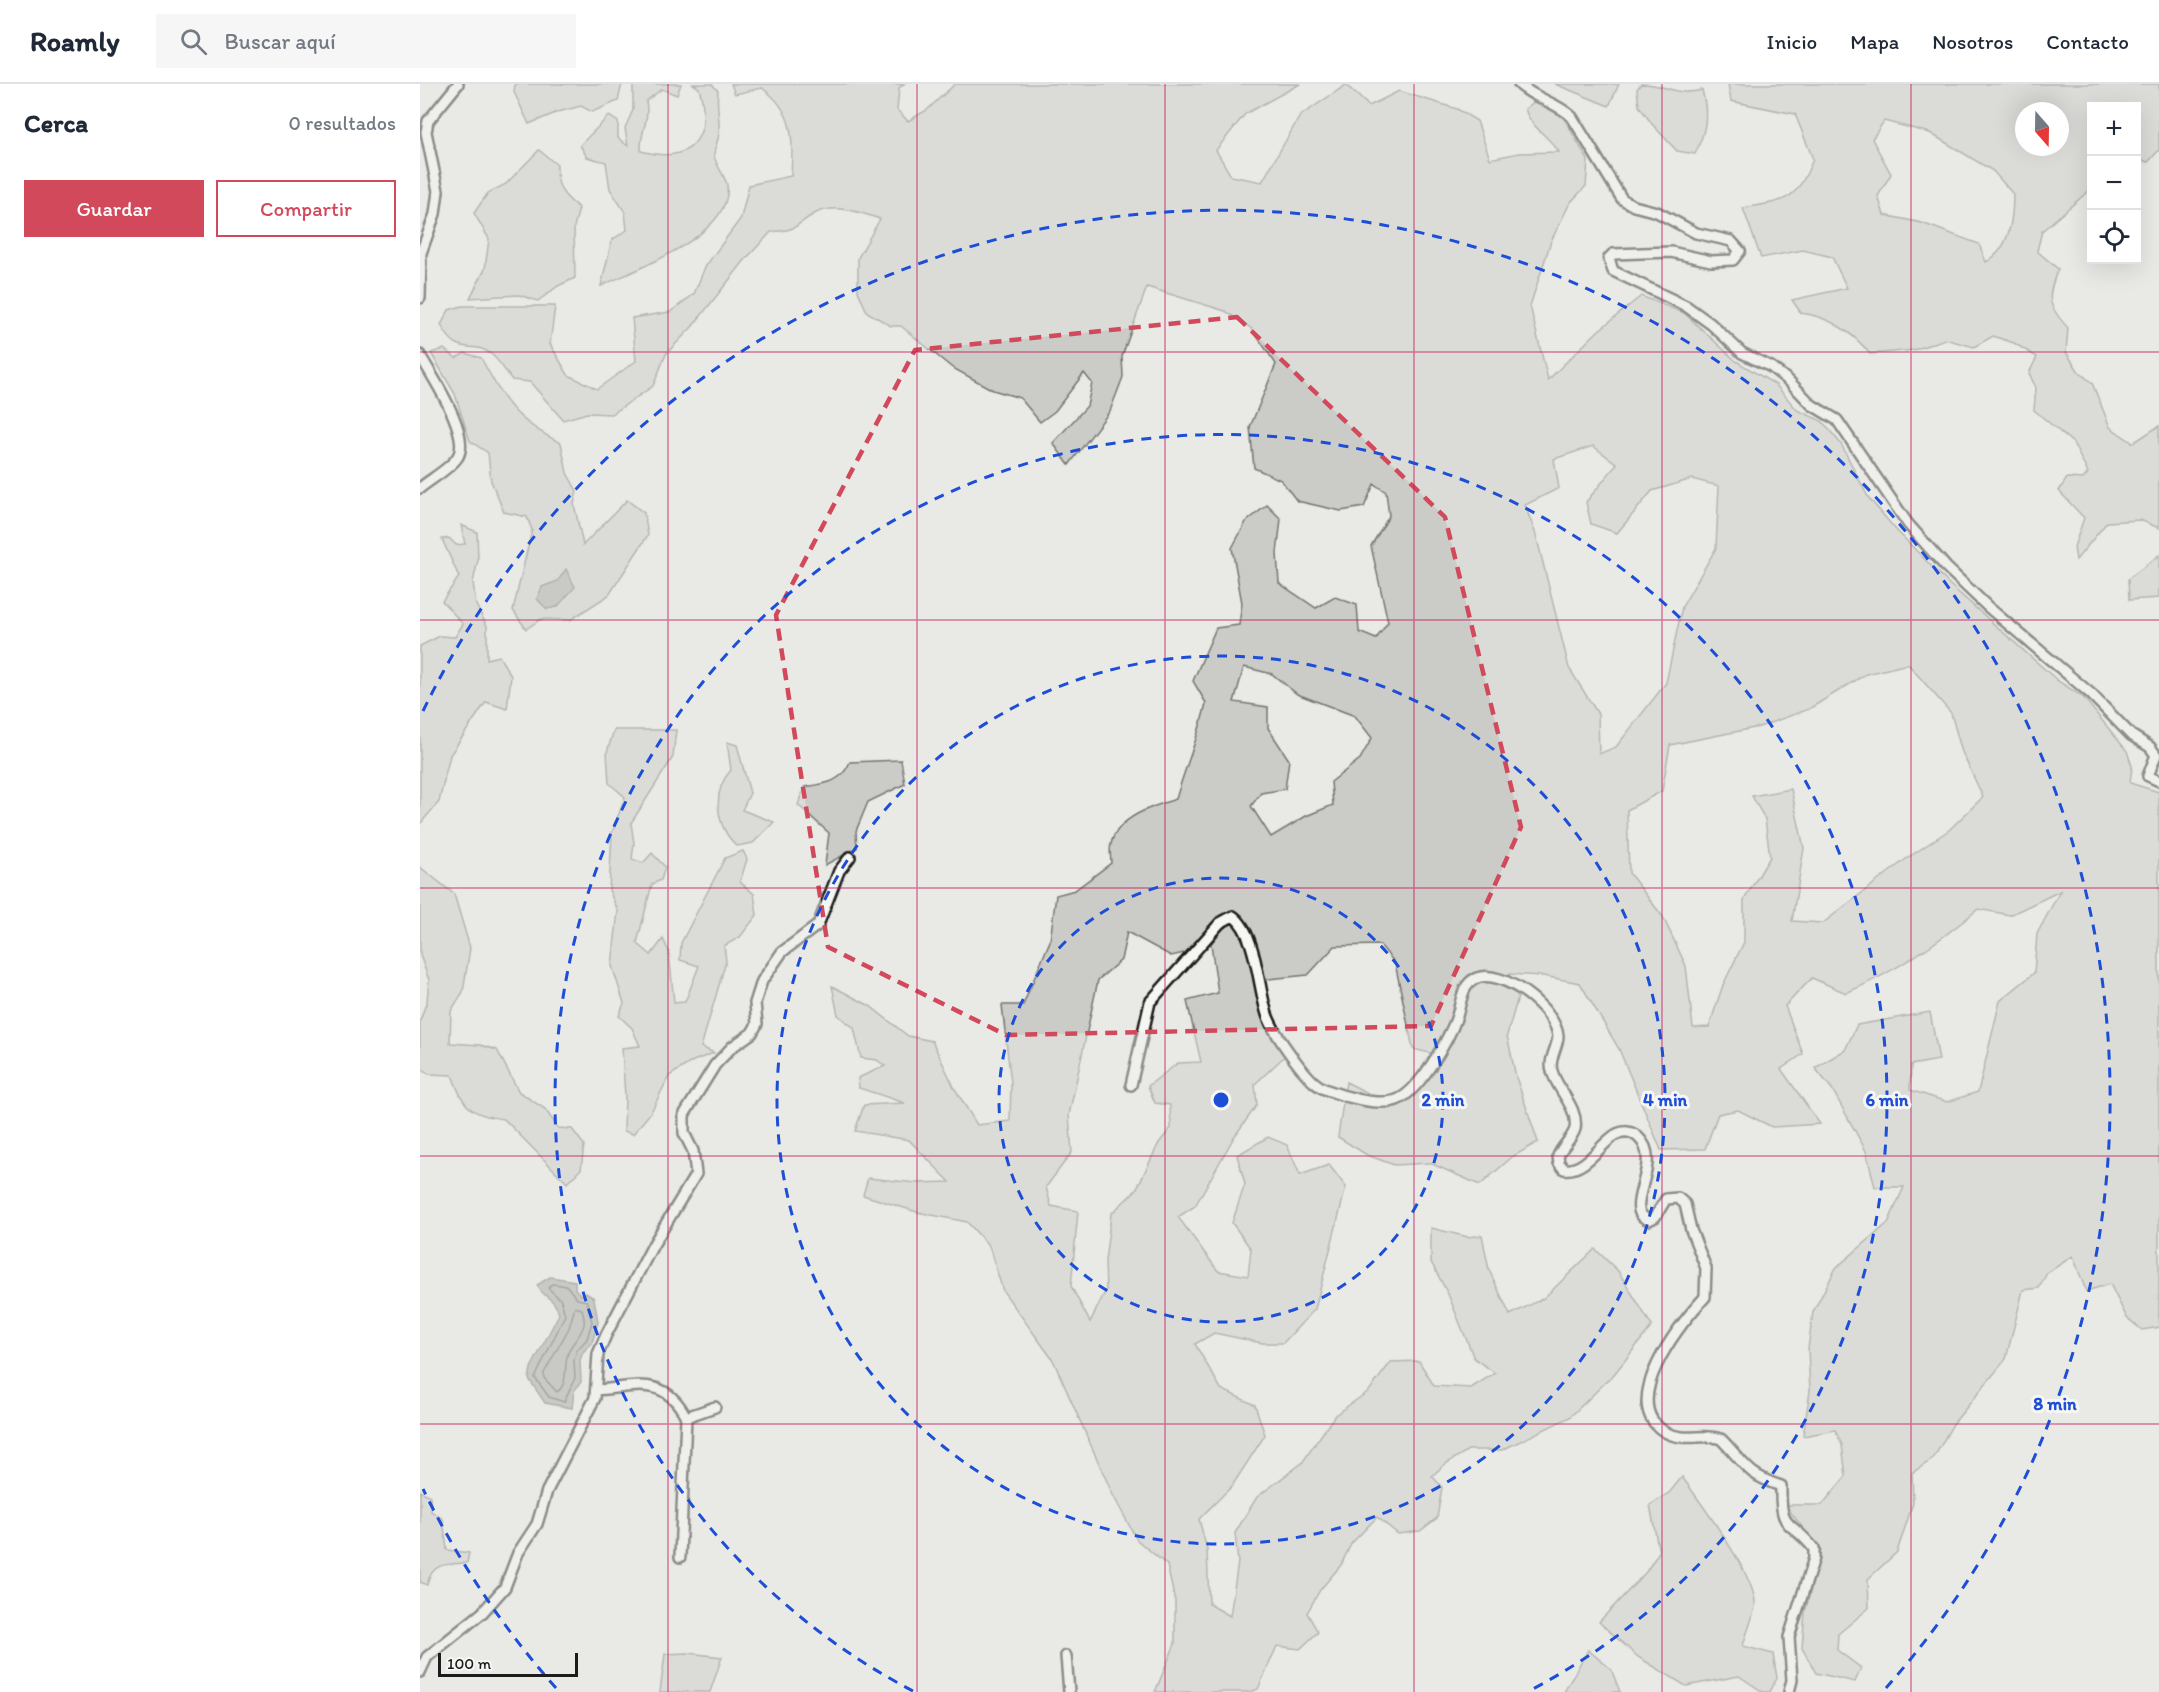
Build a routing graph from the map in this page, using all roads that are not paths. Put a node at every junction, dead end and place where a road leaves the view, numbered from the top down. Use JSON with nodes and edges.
{"nodes":[{"id":1,"x":458,"y":84,"type":"edge"},
{"id":2,"x":1519,"y":84,"type":"edge"},
{"id":3,"x":420,"y":298,"type":"edge"},
{"id":4,"x":420,"y":355,"type":"edge"},
{"id":5,"x":420,"y":488,"type":"edge"},
{"id":6,"x":2159,"y":781,"type":"edge"},
{"id":7,"x":850,"y":857,"type":"dead end"},
{"id":8,"x":1131,"y":1084,"type":"dead end"},
{"id":9,"x":596,"y":1390,"type":"junction"},
{"id":10,"x":715,"y":1407,"type":"dead end"},
{"id":11,"x":686,"y":1417,"type":"junction"},
{"id":12,"x":680,"y":1557,"type":"dead end"},
{"id":13,"x":1066,"y":1656,"type":"dead end"},
{"id":14,"x":420,"y":1672,"type":"edge"},
{"id":15,"x":1069,"y":1692,"type":"edge"},
{"id":16,"x":1789,"y":1692,"type":"edge"}],
"edges":[{"from":1,"to":3,"type":"street"},
{"from":2,"to":6,"type":"street"},
{"from":4,"to":5,"type":"street"},
{"from":7,"to":9,"type":"street"},
{"from":8,"to":16,"type":"street"},
{"from":9,"to":11,"type":"street"},
{"from":9,"to":14,"type":"street"},
{"from":10,"to":11,"type":"street"},
{"from":11,"to":12,"type":"street"},
{"from":13,"to":15,"type":"street"}]}
